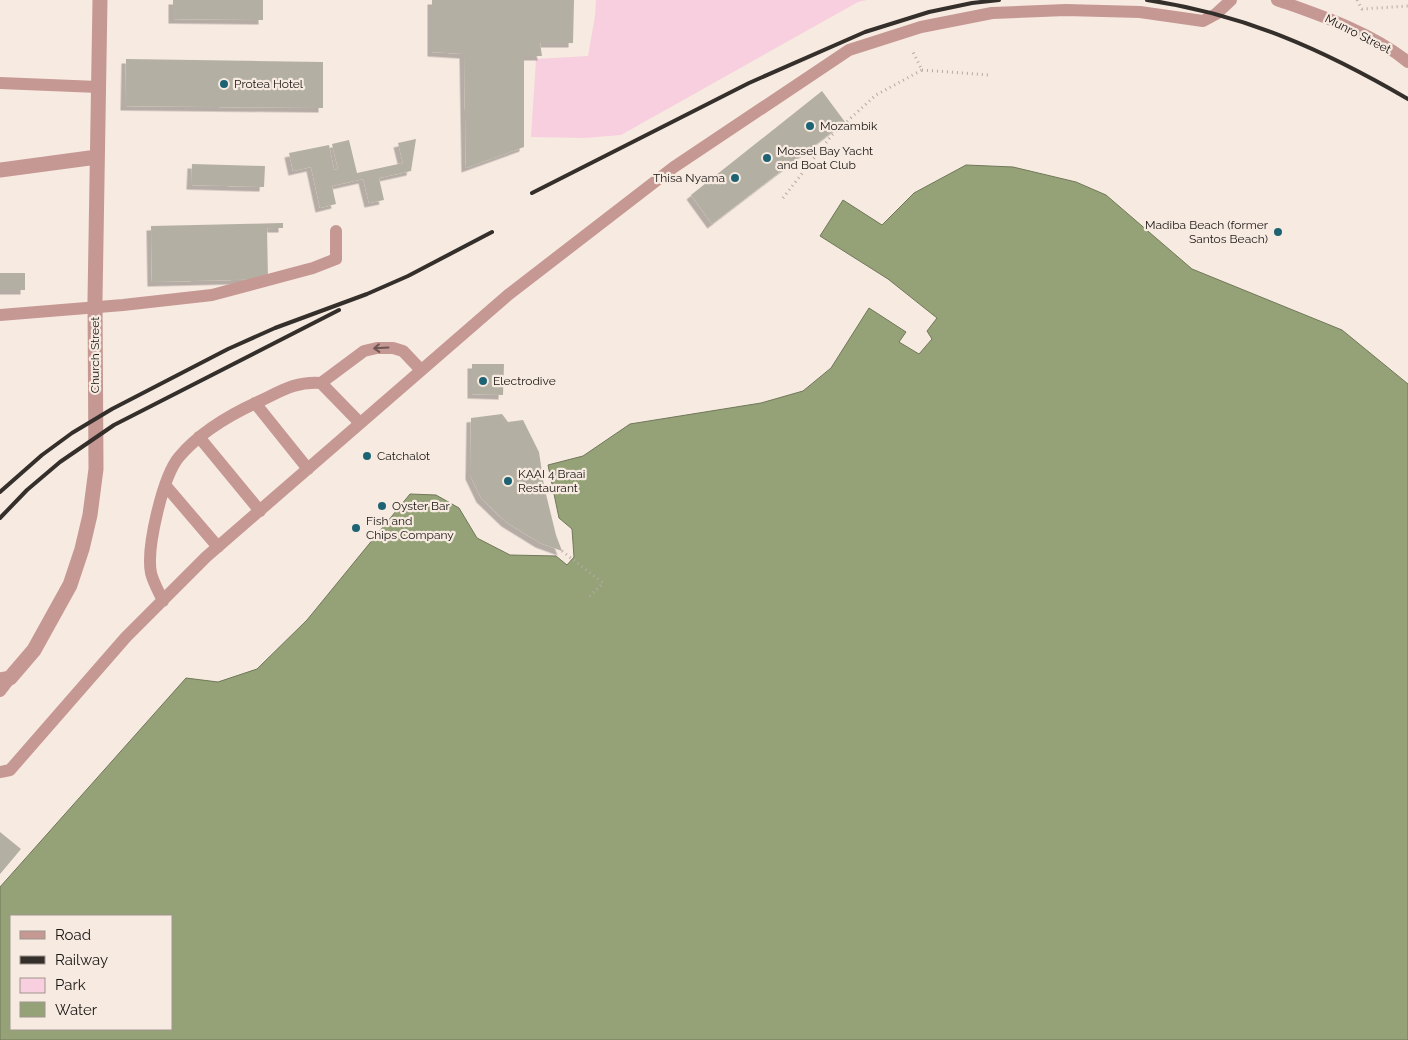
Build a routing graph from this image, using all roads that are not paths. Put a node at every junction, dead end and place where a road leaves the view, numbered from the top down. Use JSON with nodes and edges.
{"nodes":[{"id":1,"x":100,"y":0,"type":"edge"},
{"id":2,"x":1231,"y":0,"type":"edge"},
{"id":3,"x":1277,"y":0,"type":"edge"},
{"id":4,"x":1408,"y":62,"type":"edge"},
{"id":5,"x":0,"y":83,"type":"edge"},
{"id":6,"x":98,"y":87,"type":"junction"},
{"id":7,"x":97,"y":157,"type":"junction"},
{"id":8,"x":0,"y":170,"type":"edge"},
{"id":9,"x":336,"y":231,"type":"dead end"},
{"id":10,"x":0,"y":315,"type":"edge"},
{"id":11,"x":421,"y":370,"type":"junction"},
{"id":12,"x":321,"y":383,"type":"junction"},
{"id":13,"x":255,"y":403,"type":"junction"},
{"id":14,"x":360,"y":423,"type":"junction"},
{"id":15,"x":200,"y":437,"type":"junction"},
{"id":16,"x":308,"y":469,"type":"junction"},
{"id":17,"x":165,"y":485,"type":"junction"},
{"id":18,"x":260,"y":510,"type":"junction"},
{"id":19,"x":218,"y":547,"type":"junction"},
{"id":20,"x":163,"y":601,"type":"junction"},
{"id":21,"x":5,"y":679,"type":"edge"},
{"id":22,"x":0,"y":691,"type":"edge"},
{"id":23,"x":0,"y":772,"type":"edge"}],
"edges":[{"from":1,"to":6,"type":"street","name":"Church Street"},
{"from":2,"to":11,"type":"lane"},
{"from":3,"to":4,"type":"lane","name":"Munro Street"},
{"from":5,"to":6,"type":"lane"},
{"from":6,"to":7,"type":"street","name":"Church Street"},
{"from":7,"to":8,"type":"street"},
{"from":7,"to":21,"type":"street","name":"Church Street"},
{"from":9,"to":10,"type":"lane"},
{"from":11,"to":12,"type":"lane","one_way":true},
{"from":11,"to":14,"type":"lane"},
{"from":12,"to":13,"type":"lane"},
{"from":12,"to":14,"type":"lane"},
{"from":13,"to":15,"type":"lane"},
{"from":13,"to":16,"type":"lane"},
{"from":14,"to":16,"type":"lane"},
{"from":15,"to":17,"type":"lane"},
{"from":15,"to":18,"type":"lane"},
{"from":16,"to":18,"type":"lane"},
{"from":17,"to":19,"type":"lane"},
{"from":17,"to":20,"type":"lane"},
{"from":18,"to":19,"type":"lane"},
{"from":19,"to":20,"type":"lane"},
{"from":20,"to":23,"type":"lane"},
{"from":21,"to":22,"type":"lane"}]}
